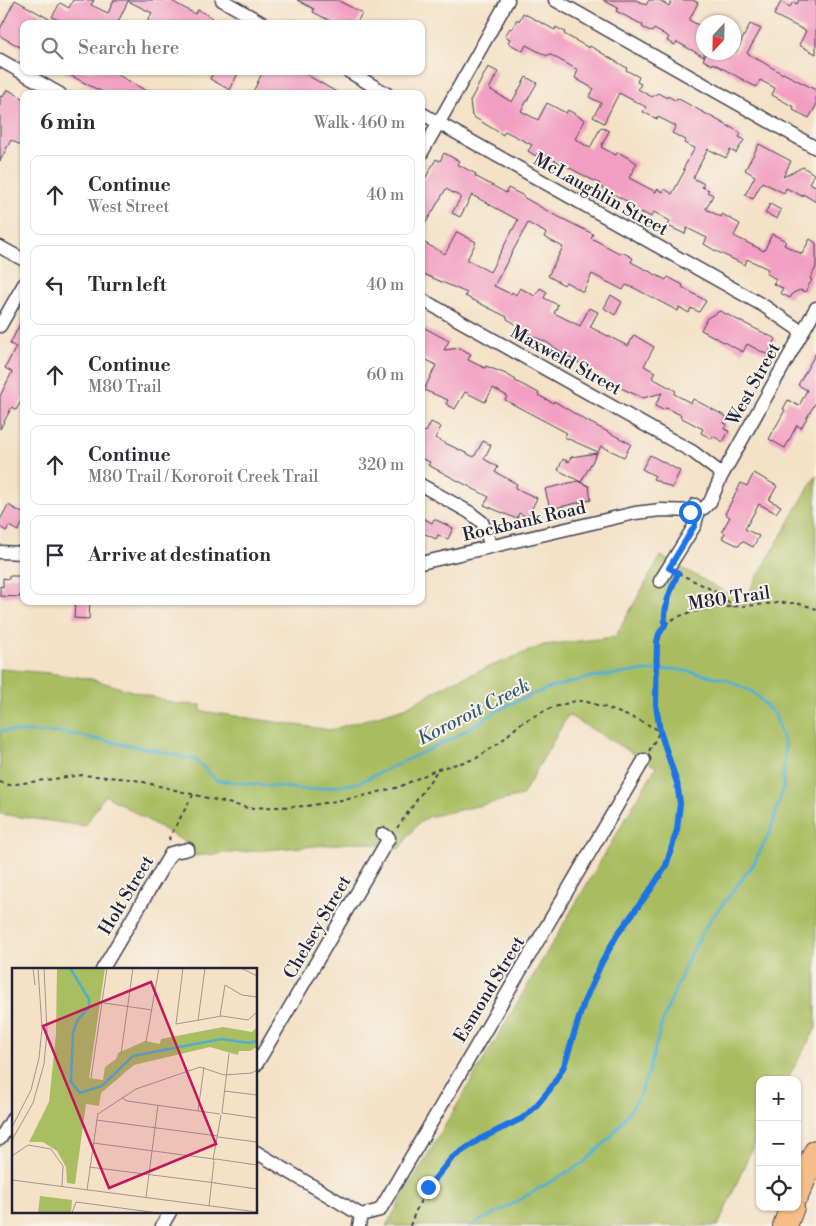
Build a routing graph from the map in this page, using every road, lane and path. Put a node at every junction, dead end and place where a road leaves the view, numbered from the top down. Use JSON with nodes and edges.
{"nodes":[{"id":1,"x":222,"y":0,"type":"edge"},
{"id":2,"x":508,"y":0,"type":"edge"},
{"id":3,"x":555,"y":0,"type":"edge"},
{"id":4,"x":257,"y":20,"type":"edge"},
{"id":5,"x":0,"y":60,"type":"edge"},
{"id":6,"x":20,"y":71,"type":"edge"},
{"id":7,"x":26,"y":75,"type":"edge"},
{"id":8,"x":355,"y":75,"type":"edge"},
{"id":9,"x":53,"y":90,"type":"edge"},
{"id":10,"x":380,"y":90,"type":"edge"},
{"id":11,"x":425,"y":115,"type":"edge"},
{"id":12,"x":439,"y":123,"type":"junction"},
{"id":13,"x":425,"y":147,"type":"edge"},
{"id":14,"x":816,"y":148,"type":"edge"},
{"id":15,"x":0,"y":247,"type":"edge"},
{"id":16,"x":20,"y":258,"type":"edge"},
{"id":17,"x":20,"y":291,"type":"edge"},
{"id":18,"x":425,"y":301,"type":"edge"},
{"id":19,"x":816,"y":308,"type":"edge"},
{"id":20,"x":0,"y":326,"type":"edge"},
{"id":21,"x":805,"y":328,"type":"junction"},
{"id":22,"x":723,"y":472,"type":"junction"},
{"id":23,"x":425,"y":487,"type":"edge"},
{"id":24,"x":696,"y":508,"type":"junction"},
{"id":25,"x":490,"y":546,"type":"junction"},
{"id":26,"x":0,"y":552,"type":"edge"},
{"id":27,"x":20,"y":553,"type":"edge"},
{"id":28,"x":425,"y":562,"type":"edge"},
{"id":29,"x":674,"y":571,"type":"junction"},
{"id":30,"x":660,"y":581,"type":"dead end"},
{"id":31,"x":733,"y":607,"type":"junction"},
{"id":32,"x":816,"y":609,"type":"edge"},
{"id":33,"x":665,"y":625,"type":"junction"},
{"id":34,"x":660,"y":731,"type":"junction"},
{"id":35,"x":644,"y":760,"type":"joint"},
{"id":36,"x":438,"y":769,"type":"junction"},
{"id":37,"x":0,"y":782,"type":"edge"},
{"id":38,"x":193,"y":795,"type":"junction"},
{"id":39,"x":386,"y":836,"type":"joint"},
{"id":40,"x":182,"y":850,"type":"joint"},
{"id":41,"x":103,"y":968,"type":"edge"},
{"id":42,"x":258,"y":1061,"type":"edge"},
{"id":43,"x":12,"y":1119,"type":"edge"},
{"id":44,"x":0,"y":1139,"type":"edge"},
{"id":45,"x":816,"y":1152,"type":"edge"},
{"id":46,"x":258,"y":1153,"type":"edge"},
{"id":47,"x":801,"y":1185,"type":"edge"},
{"id":48,"x":790,"y":1211,"type":"edge"},
{"id":49,"x":169,"y":1214,"type":"edge"},
{"id":50,"x":360,"y":1220,"type":"edge"},
{"id":51,"x":162,"y":1226,"type":"edge"},
{"id":52,"x":410,"y":1226,"type":"edge"},
{"id":53,"x":784,"y":1226,"type":"edge"}],
"edges":[{"from":1,"to":4,"type":"street"},
{"from":2,"to":12,"type":"street"},
{"from":3,"to":14,"type":"street"},
{"from":5,"to":6,"type":"street"},
{"from":7,"to":9,"type":"street"},
{"from":8,"to":10,"type":"street"},
{"from":11,"to":12,"type":"street","name":"McLaughlin Street"},
{"from":12,"to":13,"type":"street"},
{"from":12,"to":21,"type":"street","name":"McLaughlin Street"},
{"from":15,"to":16,"type":"street"},
{"from":17,"to":20,"type":"street"},
{"from":18,"to":22,"type":"street","name":"Maxweld Street"},
{"from":19,"to":21,"type":"street","name":"West Street"},
{"from":21,"to":22,"type":"street","name":"West Street"},
{"from":22,"to":24,"type":"street","name":"West Street"},
{"from":23,"to":25,"type":"street"},
{"from":24,"to":25,"type":"street","name":"Rockbank Road"},
{"from":24,"to":29,"type":"street","name":"West Street"},
{"from":25,"to":28,"type":"street","name":"Rockbank Road"},
{"from":26,"to":27,"type":"street"},
{"from":29,"to":30,"type":"street","name":"West Street"},
{"from":29,"to":31,"type":"path"},
{"from":29,"to":33,"type":"path"},
{"from":31,"to":32,"type":"path","name":"M80 Trail"},
{"from":31,"to":33,"type":"path","name":"M80 Trail"},
{"from":33,"to":34,"type":"path"},
{"from":34,"to":35,"type":"path"},
{"from":34,"to":36,"type":"path"},
{"from":34,"to":52,"type":"path"},
{"from":35,"to":50,"type":"street","name":"Esmond Street"},
{"from":36,"to":38,"type":"path"},
{"from":36,"to":39,"type":"path"},
{"from":37,"to":38,"type":"path"},
{"from":38,"to":40,"type":"path"},
{"from":39,"to":42,"type":"street","name":"Chelsey Street"},
{"from":40,"to":41,"type":"street","name":"Holt Street"},
{"from":43,"to":44,"type":"street"},
{"from":45,"to":47,"type":"highway"},
{"from":46,"to":50,"type":"street"},
{"from":48,"to":53,"type":"highway"},
{"from":49,"to":51,"type":"street"}]}
